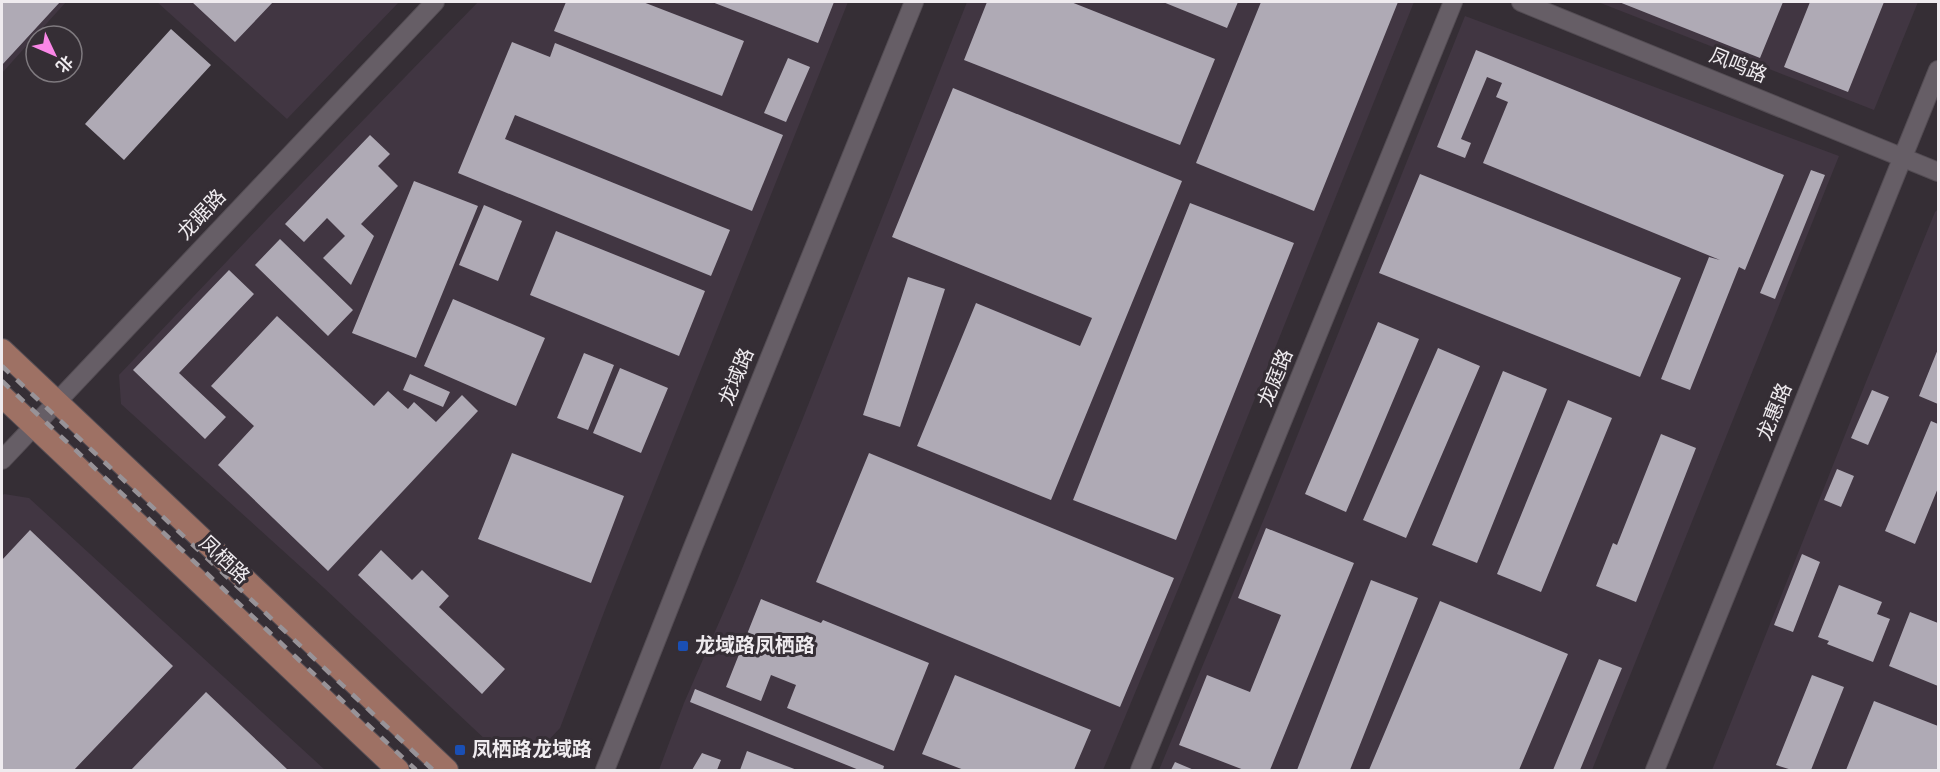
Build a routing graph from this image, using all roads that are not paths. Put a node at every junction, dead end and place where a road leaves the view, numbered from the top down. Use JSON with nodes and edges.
{"nodes":[{"id":1,"x":435,"y":2,"type":"edge"},
{"id":2,"x":914,"y":2,"type":"edge"},
{"id":3,"x":1453,"y":2,"type":"edge"},
{"id":4,"x":1521,"y":2,"type":"edge"},
{"id":5,"x":1938,"y":70,"type":"edge"},
{"id":6,"x":1903,"y":158,"type":"junction"},
{"id":7,"x":1938,"y":172,"type":"edge"},
{"id":8,"x":2,"y":350,"type":"edge"},
{"id":9,"x":2,"y":396,"type":"edge"},
{"id":10,"x":56,"y":403,"type":"junction"},
{"id":11,"x":34,"y":426,"type":"junction"},
{"id":12,"x":2,"y":460,"type":"edge"},
{"id":13,"x":398,"y":771,"type":"edge"},
{"id":14,"x":447,"y":771,"type":"edge"},
{"id":15,"x":605,"y":771,"type":"edge"},
{"id":16,"x":1140,"y":771,"type":"edge"},
{"id":17,"x":1655,"y":771,"type":"edge"}],
"edges":[{"from":1,"to":10,"type":"street","name":"龙踞路"},
{"from":2,"to":15,"type":"street","name":"龙域路"},
{"from":3,"to":16,"type":"street","name":"龙庭路"},
{"from":4,"to":6,"type":"street","name":"凤鸣路"},
{"from":5,"to":6,"type":"street","name":"龙惠路"},
{"from":6,"to":7,"type":"street","name":"凤鸣路"},
{"from":6,"to":17,"type":"street","name":"龙惠路"},
{"from":8,"to":10,"type":"main road","name":"凤栖路"},
{"from":9,"to":11,"type":"main road","name":"凤栖路"},
{"from":10,"to":11,"type":"street","name":"龙踞路"},
{"from":10,"to":14,"type":"main road","name":"凤栖路"},
{"from":11,"to":12,"type":"street","name":"龙踞路"},
{"from":11,"to":13,"type":"main road","name":"凤栖路"}]}
